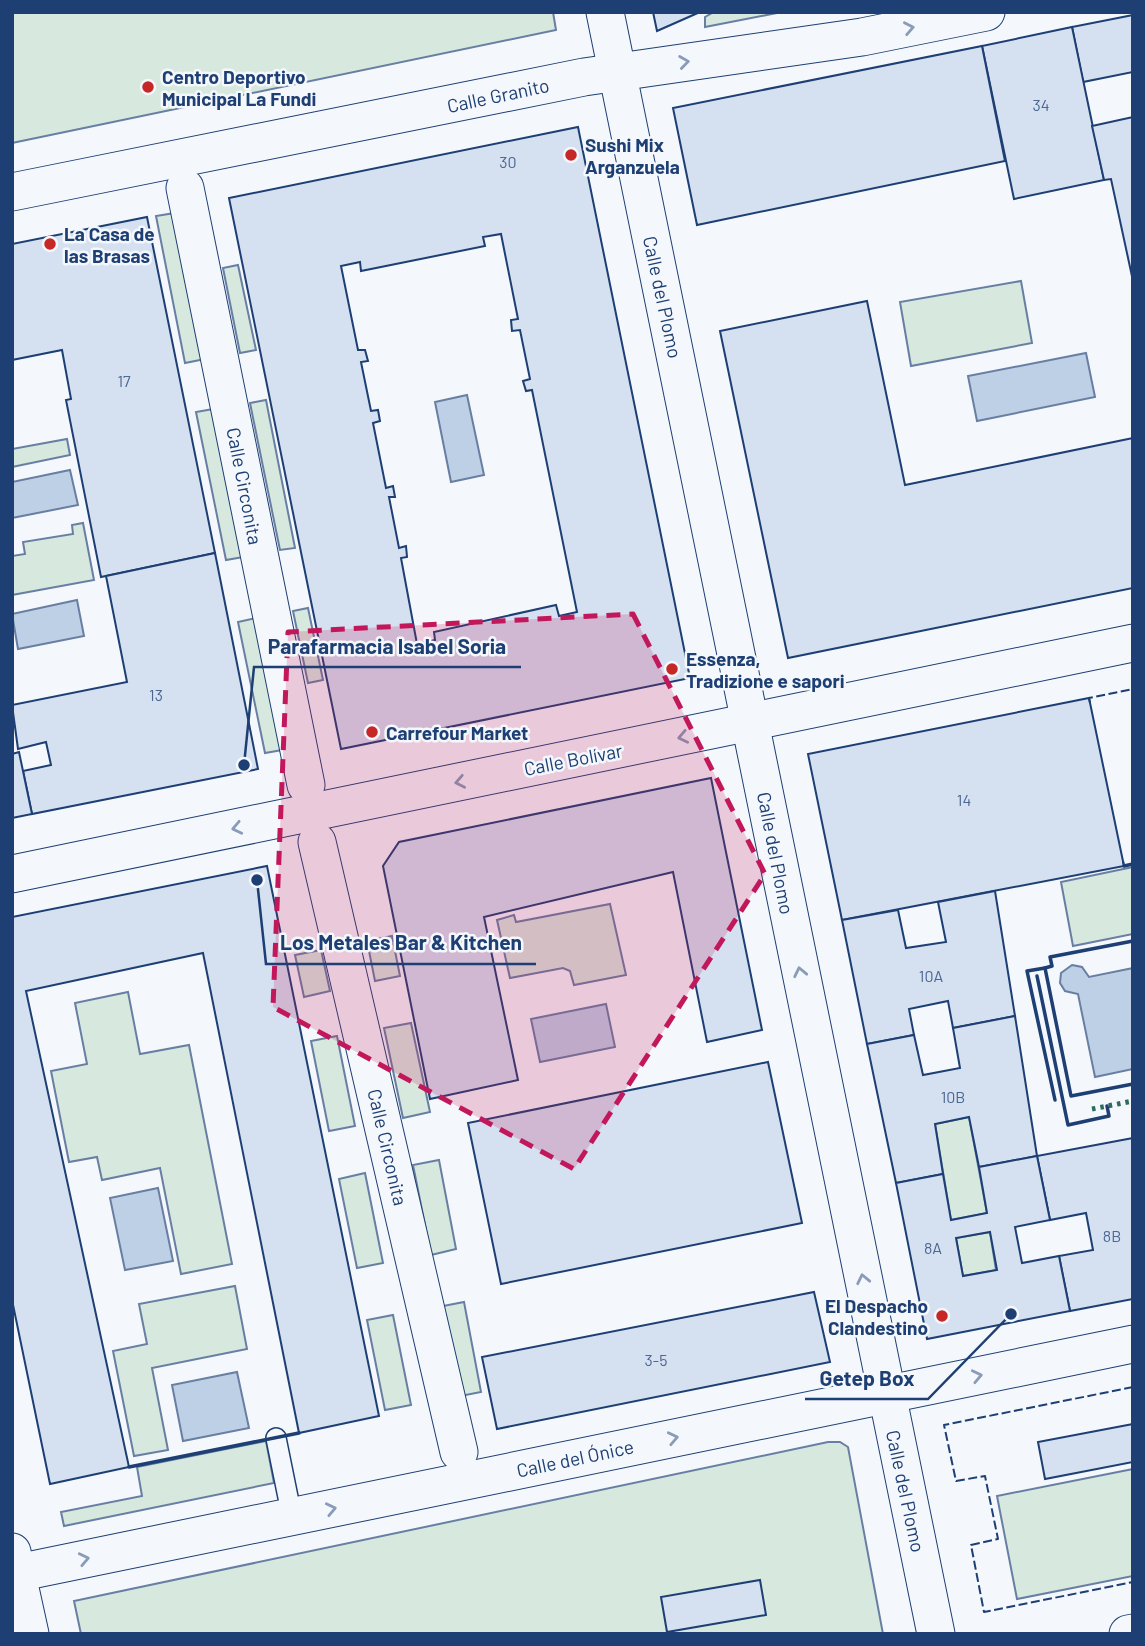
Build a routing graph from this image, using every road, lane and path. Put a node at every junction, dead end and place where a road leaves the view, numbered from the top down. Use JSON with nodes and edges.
{"nodes":[{"id":1,"x":605,"y":12,"type":"edge"},
{"id":2,"x":986,"y":12,"type":"edge"},
{"id":3,"x":617,"y":72,"type":"junction"},
{"id":4,"x":185,"y":188,"type":"dead end"},
{"id":5,"x":12,"y":192,"type":"edge"},
{"id":6,"x":1133,"y":643,"type":"edge"},
{"id":7,"x":750,"y":723,"type":"junction"},
{"id":8,"x":306,"y":785,"type":"dead end"},
{"id":9,"x":317,"y":842,"type":"dead end"},
{"id":10,"x":12,"y":874,"type":"edge"},
{"id":11,"x":1133,"y":1344,"type":"edge"},
{"id":12,"x":886,"y":1394,"type":"junction"},
{"id":13,"x":276,"y":1437,"type":"dead end"},
{"id":14,"x":459,"y":1452,"type":"dead end"},
{"id":15,"x":292,"y":1517,"type":"junction"},
{"id":16,"x":15,"y":1562,"type":"edge"},
{"id":17,"x":1133,"y":1633,"type":"edge"},
{"id":18,"x":30,"y":1634,"type":"edge"},
{"id":19,"x":936,"y":1634,"type":"edge"},
{"id":20,"x":1128,"y":1634,"type":"edge"}],
"edges":[{"from":1,"to":3,"type":"street","name":"Calle del Plomo"},
{"from":3,"to":2,"type":"street","name":"Calle Granito","one_way":true},
{"from":3,"to":5,"type":"street","name":"Calle Granito"},
{"from":3,"to":7,"type":"street","name":"Calle del Plomo"},
{"from":4,"to":8,"type":"street","name":"Calle Circonita"},
{"from":6,"to":7,"type":"street","name":"Calle Bolívar"},
{"from":7,"to":10,"type":"street","name":"Calle Bolívar","one_way":true},
{"from":12,"to":7,"type":"street","name":"Calle del Plomo","one_way":true},
{"from":9,"to":14,"type":"street","name":"Calle Circonita"},
{"from":12,"to":11,"type":"street","name":"Calle del Ónice","one_way":true},
{"from":15,"to":12,"type":"street","name":"Calle del Ónice","one_way":true},
{"from":12,"to":19,"type":"street","name":"Calle del Plomo"},
{"from":13,"to":15,"type":"lane"},
{"from":16,"to":15,"type":"street","name":"Calle del Ónice","one_way":true},
{"from":16,"to":18,"type":"street"},
{"from":17,"to":20,"type":"street"}]}
